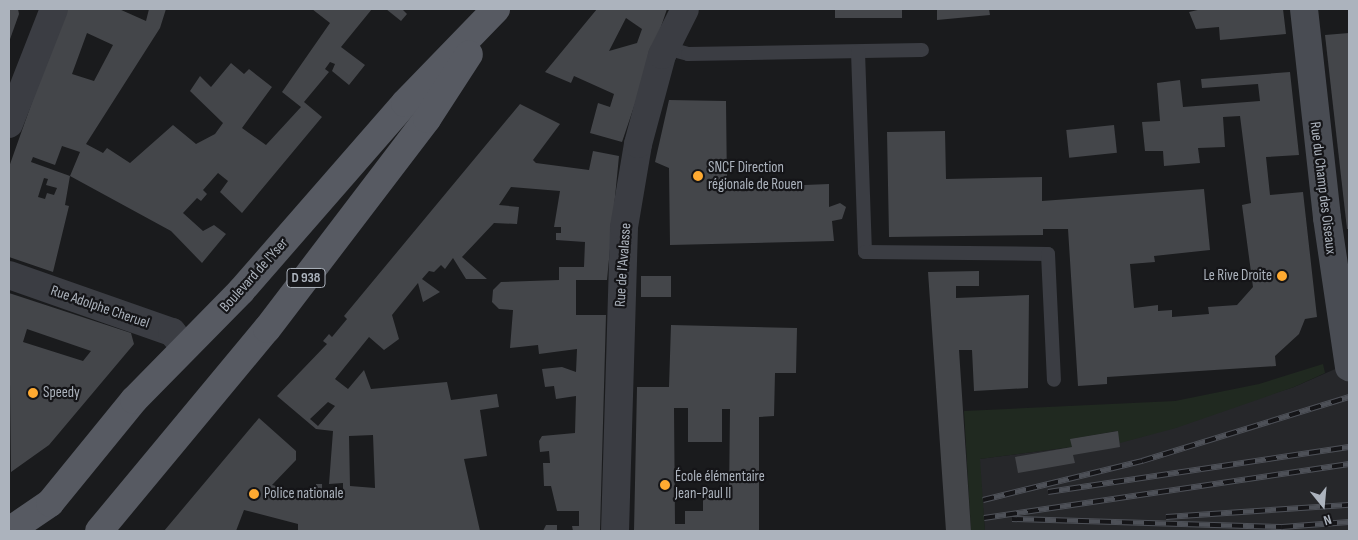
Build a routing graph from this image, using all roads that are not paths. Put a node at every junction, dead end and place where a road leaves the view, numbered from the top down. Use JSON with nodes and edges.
{"nodes":[{"id":1,"x":54,"y":9,"type":"edge"},
{"id":2,"x":685,"y":9,"type":"edge"},
{"id":3,"x":1304,"y":9,"type":"edge"},
{"id":4,"x":495,"y":10,"type":"edge"},
{"id":5,"x":666,"y":48,"type":"junction"},
{"id":6,"x":922,"y":50,"type":"dead end"},
{"id":7,"x":858,"y":52,"type":"junction"},
{"id":8,"x":9,"y":124,"type":"edge"},
{"id":9,"x":9,"y":275,"type":"edge"},
{"id":10,"x":184,"y":347,"type":"junction"},
{"id":11,"x":1347,"y":357,"type":"edge"},
{"id":12,"x":1054,"y":380,"type":"dead end"},
{"id":13,"x":9,"y":531,"type":"edge"},
{"id":14,"x":99,"y":531,"type":"edge"},
{"id":15,"x":615,"y":531,"type":"edge"}],
"edges":[{"from":1,"to":8,"type":"street"},
{"from":2,"to":5,"type":"street","name":"Rue de l'Avalasse"},
{"from":3,"to":11,"type":"street","name":"Rue du Champ des Oiseaux"},
{"from":4,"to":10,"type":"main road","name":"Boulevard de l'Yser","number":"D 938"},
{"from":4,"to":14,"type":"main road","name":"Boulevard de l'Yser","number":"D 938"},
{"from":5,"to":7,"type":"lane"},
{"from":5,"to":15,"type":"street","name":"Rue de l'Avalasse"},
{"from":6,"to":7,"type":"lane"},
{"from":7,"to":12,"type":"lane"},
{"from":9,"to":10,"type":"street","name":"Rue Adolphe Cheruel"},
{"from":10,"to":13,"type":"main road","name":"Boulevard de l'Yser","number":"D 938"}]}
